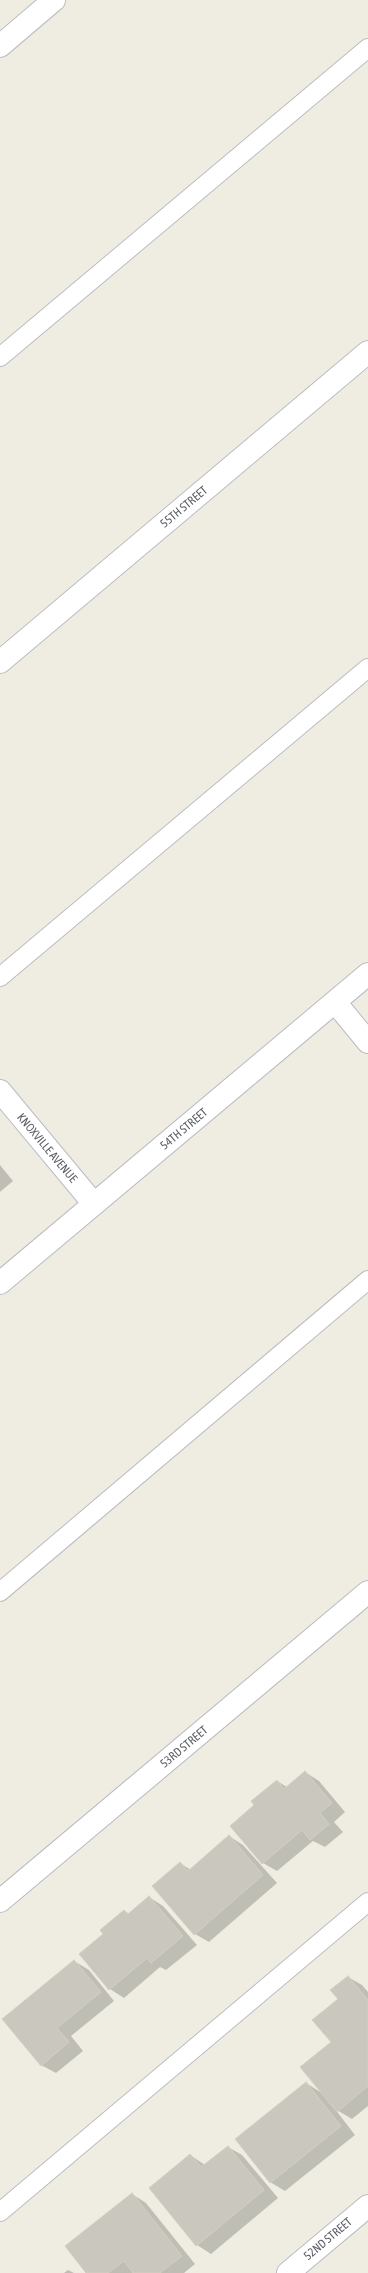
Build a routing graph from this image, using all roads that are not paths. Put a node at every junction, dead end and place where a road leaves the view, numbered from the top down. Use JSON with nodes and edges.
{"nodes":[{"id":1,"x":54,"y":0,"type":"edge"},
{"id":2,"x":0,"y":46,"type":"edge"},
{"id":3,"x":368,"y":48,"type":"edge"},
{"id":4,"x":368,"y":352,"type":"edge"},
{"id":5,"x":0,"y":357,"type":"edge"},
{"id":6,"x":0,"y":662,"type":"edge"},
{"id":7,"x":368,"y":668,"type":"edge"},
{"id":8,"x":368,"y":974,"type":"edge"},
{"id":9,"x":0,"y":977,"type":"edge"},
{"id":10,"x":334,"y":1002,"type":"junction"},
{"id":11,"x":368,"y":1042,"type":"edge"},
{"id":12,"x":0,"y":1092,"type":"edge"},
{"id":13,"x":94,"y":1204,"type":"junction"},
{"id":14,"x":368,"y":1280,"type":"edge"},
{"id":15,"x":0,"y":1284,"type":"edge"},
{"id":16,"x":0,"y":1592,"type":"edge"},
{"id":17,"x":368,"y":1592,"type":"edge"},
{"id":18,"x":0,"y":1901,"type":"edge"},
{"id":19,"x":368,"y":1902,"type":"edge"},
{"id":20,"x":368,"y":2206,"type":"edge"},
{"id":21,"x":0,"y":2212,"type":"edge"},
{"id":22,"x":288,"y":2273,"type":"edge"}],
"edges":[{"from":1,"to":2,"type":"street"},
{"from":3,"to":5,"type":"lane"},
{"from":4,"to":6,"type":"street","name":"55TH STREET"},
{"from":7,"to":9,"type":"lane"},
{"from":8,"to":10,"type":"street","name":"54TH STREET"},
{"from":10,"to":11,"type":"street"},
{"from":10,"to":13,"type":"street","name":"54TH STREET"},
{"from":12,"to":13,"type":"street","name":"KNOXVILLE AVENUE"},
{"from":13,"to":15,"type":"street","name":"54TH STREET"},
{"from":14,"to":16,"type":"lane"},
{"from":17,"to":18,"type":"street","name":"53RD STREET"},
{"from":19,"to":21,"type":"lane"},
{"from":20,"to":22,"type":"street","name":"52ND STREET"}]}
